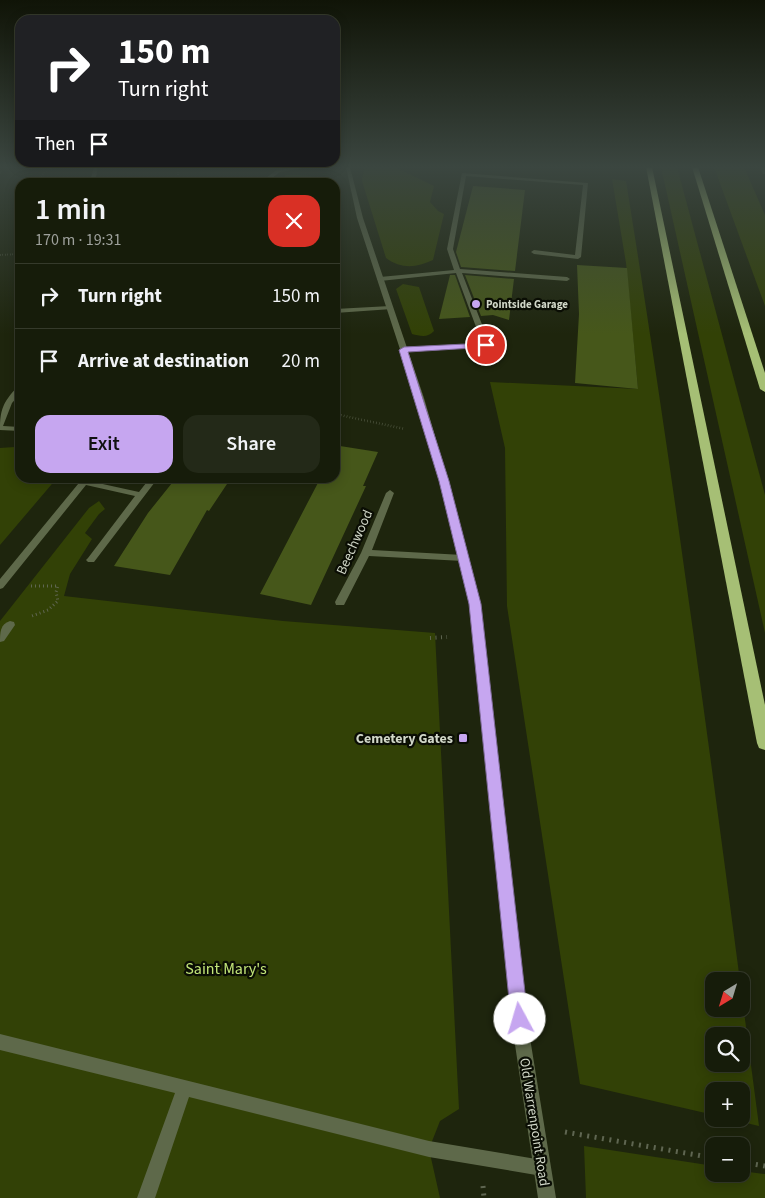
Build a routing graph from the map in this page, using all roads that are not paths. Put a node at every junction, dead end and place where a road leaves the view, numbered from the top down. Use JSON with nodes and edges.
{"nodes":[{"id":1,"x":362,"y":223,"type":"edge"},
{"id":2,"x":455,"y":223,"type":"edge"},
{"id":3,"x":582,"y":223,"type":"edge"},
{"id":4,"x":660,"y":223,"type":"edge"},
{"id":5,"x":713,"y":223,"type":"edge"},
{"id":6,"x":534,"y":252,"type":"dead end"},
{"id":7,"x":458,"y":271,"type":"junction"},
{"id":8,"x":380,"y":279,"type":"junction"},
{"id":9,"x":567,"y":279,"type":"dead end"},
{"id":10,"x":390,"y":308,"type":"junction"},
{"id":11,"x":340,"y":311,"type":"edge"},
{"id":12,"x":404,"y":350,"type":"junction"},
{"id":13,"x":765,"y":389,"type":"edge"},
{"id":14,"x":15,"y":394,"type":"edge"},
{"id":15,"x":0,"y":426,"type":"edge"},
{"id":16,"x":15,"y":429,"type":"edge"},
{"id":17,"x":83,"y":483,"type":"edge"},
{"id":18,"x":96,"y":483,"type":"edge"},
{"id":19,"x":150,"y":483,"type":"edge"},
{"id":20,"x":390,"y":493,"type":"dead end"},
{"id":21,"x":141,"y":495,"type":"junction"},
{"id":22,"x":366,"y":554,"type":"junction"},
{"id":23,"x":463,"y":558,"type":"junction"},
{"id":24,"x":91,"y":560,"type":"dead end"},
{"id":25,"x":0,"y":586,"type":"edge"},
{"id":26,"x":340,"y":602,"type":"dead end"},
{"id":27,"x":10,"y":625,"type":"road end"},
{"id":28,"x":0,"y":638,"type":"edge"},
{"id":29,"x":765,"y":743,"type":"edge"},
{"id":30,"x":0,"y":1042,"type":"edge"},
{"id":31,"x":184,"y":1089,"type":"junction"},
{"id":32,"x":542,"y":1168,"type":"junction"},
{"id":33,"x":146,"y":1198,"type":"edge"},
{"id":34,"x":547,"y":1198,"type":"edge"}],
"edges":[{"from":1,"to":8,"type":"street","name":"Old Warrenpoint Road"},
{"from":2,"to":7,"type":"street"},
{"from":3,"to":6,"type":"street"},
{"from":4,"to":29,"type":"highway"},
{"from":5,"to":13,"type":"highway"},
{"from":7,"to":8,"type":"street"},
{"from":7,"to":9,"type":"street"},
{"from":7,"to":12,"type":"street"},
{"from":8,"to":10,"type":"street","name":"Old Warrenpoint Road"},
{"from":10,"to":11,"type":"street"},
{"from":10,"to":12,"type":"street","name":"Old Warrenpoint Road"},
{"from":12,"to":23,"type":"street","name":"Old Warrenpoint Road"},
{"from":14,"to":15,"type":"street"},
{"from":15,"to":16,"type":"street"},
{"from":17,"to":25,"type":"street"},
{"from":18,"to":21,"type":"street"},
{"from":19,"to":21,"type":"street"},
{"from":20,"to":22,"type":"street","name":"Beechwood"},
{"from":21,"to":24,"type":"street"},
{"from":22,"to":23,"type":"street"},
{"from":22,"to":26,"type":"street","name":"Beechwood"},
{"from":23,"to":32,"type":"street","name":"Old Warrenpoint Road"},
{"from":27,"to":28,"type":"street"},
{"from":30,"to":31,"type":"street"},
{"from":31,"to":32,"type":"street"},
{"from":31,"to":33,"type":"street"},
{"from":32,"to":34,"type":"street","name":"Old Warrenpoint Road"}]}
